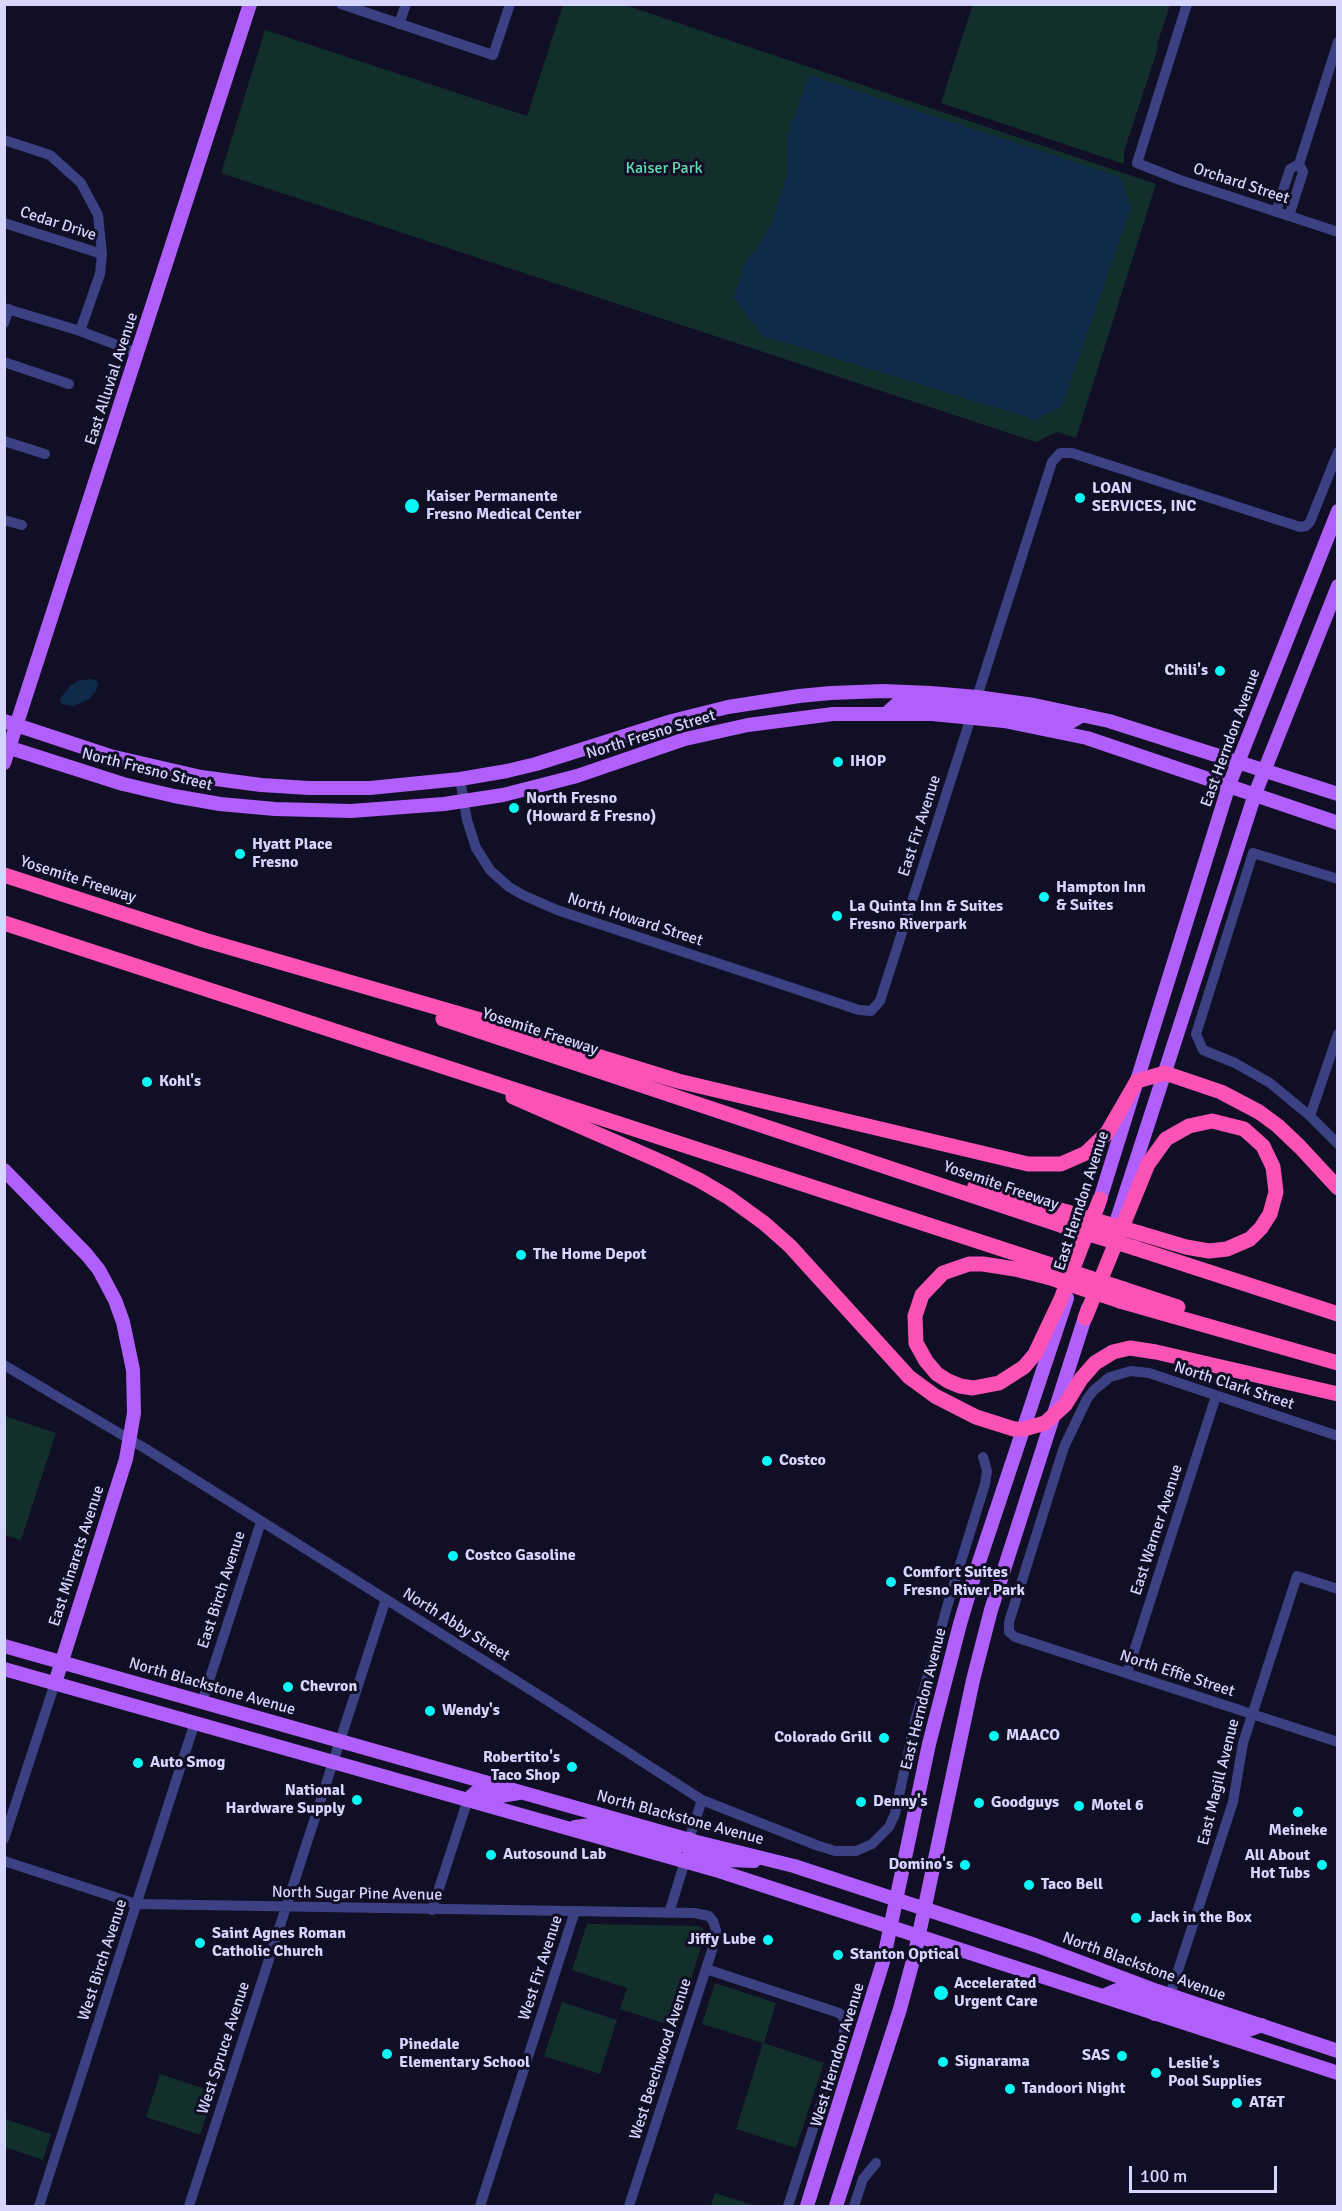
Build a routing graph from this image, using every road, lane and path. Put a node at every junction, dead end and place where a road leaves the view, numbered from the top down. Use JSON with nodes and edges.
{"nodes":[{"id":1,"x":250,"y":4,"type":"edge"},
{"id":2,"x":341,"y":4,"type":"edge"},
{"id":3,"x":406,"y":4,"type":"edge"},
{"id":4,"x":510,"y":4,"type":"edge"},
{"id":5,"x":1187,"y":4,"type":"edge"},
{"id":6,"x":399,"y":24,"type":"junction"},
{"id":7,"x":1338,"y":42,"type":"edge"},
{"id":8,"x":4,"y":140,"type":"edge"},
{"id":9,"x":1299,"y":164,"type":"junction"},
{"id":10,"x":1276,"y":212,"type":"junction"},
{"id":11,"x":1289,"y":216,"type":"junction"},
{"id":12,"x":4,"y":223,"type":"edge"},
{"id":13,"x":1338,"y":232,"type":"edge"},
{"id":14,"x":102,"y":254,"type":"junction"},
{"id":15,"x":7,"y":308,"type":"edge"},
{"id":16,"x":4,"y":323,"type":"edge"},
{"id":17,"x":80,"y":331,"type":"junction"},
{"id":18,"x":138,"y":353,"type":"junction"},
{"id":19,"x":4,"y":362,"type":"edge"},
{"id":20,"x":69,"y":384,"type":"dead end"},
{"id":21,"x":4,"y":441,"type":"edge"},
{"id":22,"x":1338,"y":452,"type":"edge"},
{"id":23,"x":45,"y":454,"type":"dead end"},
{"id":24,"x":1338,"y":510,"type":"edge"},
{"id":25,"x":4,"y":520,"type":"edge"},
{"id":26,"x":22,"y":525,"type":"dead end"},
{"id":27,"x":1338,"y":586,"type":"edge"},
{"id":28,"x":977,"y":697,"type":"junction"},
{"id":29,"x":887,"y":712,"type":"junction"},
{"id":30,"x":1083,"y":715,"type":"junction"},
{"id":31,"x":971,"y":717,"type":"junction"},
{"id":32,"x":11,"y":723,"type":"edge"},
{"id":33,"x":7,"y":747,"type":"edge"},
{"id":34,"x":1238,"y":762,"type":"junction"},
{"id":35,"x":4,"y":763,"type":"edge"},
{"id":36,"x":1264,"y":770,"type":"junction"},
{"id":37,"x":460,"y":779,"type":"junction"},
{"id":38,"x":1229,"y":785,"type":"junction"},
{"id":39,"x":1256,"y":794,"type":"junction"},
{"id":40,"x":1338,"y":794,"type":"edge"},
{"id":41,"x":463,"y":802,"type":"junction"},
{"id":42,"x":1338,"y":823,"type":"edge"},
{"id":43,"x":8,"y":876,"type":"edge"},
{"id":44,"x":1338,"y":879,"type":"edge"},
{"id":45,"x":4,"y":923,"type":"edge"},
{"id":46,"x":197,"y":938,"type":"junction"},
{"id":47,"x":871,"y":1011,"type":"joint"},
{"id":48,"x":1338,"y":1034,"type":"edge"},
{"id":49,"x":439,"y":1064,"type":"junction"},
{"id":50,"x":1166,"y":1073,"type":"junction"},
{"id":51,"x":1137,"y":1082,"type":"junction"},
{"id":52,"x":1310,"y":1116,"type":"junction"},
{"id":53,"x":1338,"y":1144,"type":"edge"},
{"id":54,"x":4,"y":1170,"type":"edge"},
{"id":55,"x":1338,"y":1188,"type":"edge"},
{"id":56,"x":1100,"y":1199,"type":"junction"},
{"id":57,"x":1137,"y":1241,"type":"junction"},
{"id":58,"x":1049,"y":1271,"type":"junction"},
{"id":59,"x":1338,"y":1314,"type":"edge"},
{"id":60,"x":1085,"y":1318,"type":"junction"},
{"id":61,"x":1338,"y":1362,"type":"edge"},
{"id":62,"x":4,"y":1365,"type":"edge"},
{"id":63,"x":1338,"y":1394,"type":"edge"},
{"id":64,"x":1216,"y":1396,"type":"junction"},
{"id":65,"x":1053,"y":1417,"type":"junction"},
{"id":66,"x":1024,"y":1429,"type":"junction"},
{"id":67,"x":1338,"y":1436,"type":"edge"},
{"id":68,"x":130,"y":1440,"type":"junction"},
{"id":69,"x":983,"y":1457,"type":"dead end"},
{"id":70,"x":261,"y":1522,"type":"junction"},
{"id":71,"x":1338,"y":1589,"type":"edge"},
{"id":72,"x":386,"y":1599,"type":"junction"},
{"id":73,"x":1009,"y":1632,"type":"joint"},
{"id":74,"x":4,"y":1646,"type":"edge"},
{"id":75,"x":61,"y":1662,"type":"junction"},
{"id":76,"x":4,"y":1669,"type":"edge"},
{"id":77,"x":1127,"y":1673,"type":"junction"},
{"id":78,"x":55,"y":1683,"type":"junction"},
{"id":79,"x":202,"y":1702,"type":"junction"},
{"id":80,"x":1252,"y":1714,"type":"junction"},
{"id":81,"x":195,"y":1722,"type":"junction"},
{"id":82,"x":340,"y":1741,"type":"junction"},
{"id":83,"x":1338,"y":1743,"type":"edge"},
{"id":84,"x":332,"y":1761,"type":"junction"},
{"id":85,"x":524,"y":1792,"type":"junction"},
{"id":86,"x":468,"y":1799,"type":"junction"},
{"id":87,"x":702,"y":1800,"type":"junction"},
{"id":88,"x":567,"y":1828,"type":"junction"},
{"id":89,"x":4,"y":1839,"type":"edge"},
{"id":90,"x":689,"y":1839,"type":"junction"},
{"id":91,"x":4,"y":1861,"type":"edge"},
{"id":92,"x":685,"y":1861,"type":"junction"},
{"id":93,"x":777,"y":1861,"type":"junction"},
{"id":94,"x":136,"y":1904,"type":"junction"},
{"id":95,"x":285,"y":1908,"type":"junction"},
{"id":96,"x":432,"y":1910,"type":"junction"},
{"id":97,"x":575,"y":1911,"type":"junction"},
{"id":98,"x":669,"y":1913,"type":"junction"},
{"id":99,"x":894,"y":1913,"type":"junction"},
{"id":100,"x":713,"y":1921,"type":"joint"},
{"id":101,"x":922,"y":1922,"type":"junction"},
{"id":102,"x":706,"y":1969,"type":"junction"},
{"id":103,"x":1170,"y":1995,"type":"junction"},
{"id":104,"x":1103,"y":1996,"type":"junction"},
{"id":105,"x":1155,"y":2014,"type":"junction"},
{"id":106,"x":1262,"y":2025,"type":"junction"},
{"id":107,"x":1338,"y":2051,"type":"edge"},
{"id":108,"x":1338,"y":2073,"type":"edge"},
{"id":109,"x":876,"y":2163,"type":"dead end"},
{"id":110,"x":39,"y":2206,"type":"edge"},
{"id":111,"x":189,"y":2206,"type":"edge"},
{"id":112,"x":480,"y":2206,"type":"edge"},
{"id":113,"x":629,"y":2206,"type":"edge"},
{"id":114,"x":788,"y":2206,"type":"edge"},
{"id":115,"x":807,"y":2206,"type":"edge"},
{"id":116,"x":836,"y":2206,"type":"edge"},
{"id":117,"x":854,"y":2206,"type":"edge"}],
"edges":[{"from":1,"to":18,"type":"main road","name":"East Alluvial Avenue"},
{"from":2,"to":6,"type":"street"},
{"from":3,"to":6,"type":"street"},
{"from":4,"to":6,"type":"street"},
{"from":5,"to":10,"type":"street","name":"Orchard Street"},
{"from":7,"to":9,"type":"street"},
{"from":8,"to":14,"type":"street"},
{"from":9,"to":10,"type":"street"},
{"from":9,"to":11,"type":"street"},
{"from":10,"to":11,"type":"street","name":"Orchard Street"},
{"from":11,"to":13,"type":"street","name":"Orchard Street"},
{"from":12,"to":14,"type":"street","name":"Cedar Drive"},
{"from":14,"to":17,"type":"street"},
{"from":15,"to":16,"type":"street"},
{"from":15,"to":17,"type":"street"},
{"from":17,"to":18,"type":"street"},
{"from":18,"to":32,"type":"main road","name":"East Alluvial Avenue"},
{"from":19,"to":20,"type":"street"},
{"from":21,"to":23,"type":"street"},
{"from":22,"to":28,"type":"street"},
{"from":24,"to":34,"type":"main road","name":"East Herndon Avenue"},
{"from":25,"to":26,"type":"street"},
{"from":27,"to":36,"type":"main road"},
{"from":28,"to":29,"type":"main road"},
{"from":28,"to":30,"type":"main road","name":"North Fresno Street"},
{"from":28,"to":37,"type":"main road","name":"North Fresno Street"},
{"from":29,"to":31,"type":"main road","name":"North Fresno Street"},
{"from":29,"to":41,"type":"main road","name":"North Fresno Street"},
{"from":30,"to":31,"type":"main road"},
{"from":30,"to":34,"type":"main road","name":"North Fresno Street"},
{"from":31,"to":38,"type":"main road","name":"North Fresno Street"},
{"from":31,"to":47,"type":"street","name":"East Fir Avenue"},
{"from":32,"to":33,"type":"main road","name":"East Alluvial Avenue"},
{"from":32,"to":37,"type":"main road","name":"North Fresno Street"},
{"from":33,"to":35,"type":"main road","name":"East Alluvial Avenue"},
{"from":33,"to":41,"type":"main road","name":"North Fresno Street"},
{"from":34,"to":36,"type":"main road","name":"North Fresno Street"},
{"from":34,"to":38,"type":"main road","name":"East Herndon Avenue"},
{"from":36,"to":39,"type":"main road"},
{"from":36,"to":40,"type":"main road","name":"North Fresno Street"},
{"from":37,"to":41,"type":"street","name":"North Howard Street"},
{"from":38,"to":39,"type":"main road","name":"North Fresno Street"},
{"from":38,"to":51,"type":"main road","name":"East Herndon Avenue"},
{"from":39,"to":42,"type":"main road","name":"North Fresno Street"},
{"from":39,"to":50,"type":"main road"},
{"from":41,"to":47,"type":"street","name":"North Howard Street"},
{"from":43,"to":46,"type":"highway","name":"Yosemite Freeway"},
{"from":44,"to":52,"type":"street"},
{"from":45,"to":49,"type":"highway"},
{"from":46,"to":51,"type":"highway"},
{"from":46,"to":57,"type":"highway","name":"Yosemite Freeway","bridge":true},
{"from":48,"to":52,"type":"street"},
{"from":49,"to":58,"type":"highway"},
{"from":49,"to":66,"type":"highway"},
{"from":50,"to":51,"type":"highway"},
{"from":50,"to":55,"type":"highway"},
{"from":50,"to":60,"type":"main road"},
{"from":51,"to":56,"type":"main road","name":"East Herndon Avenue"},
{"from":52,"to":53,"type":"street"},
{"from":54,"to":68,"type":"main road"},
{"from":56,"to":58,"type":"highway"},
{"from":56,"to":66,"type":"main road","name":"East Herndon Avenue"},
{"from":57,"to":59,"type":"highway"},
{"from":57,"to":60,"type":"highway"},
{"from":58,"to":61,"type":"highway","bridge":true},
{"from":60,"to":65,"type":"main road"},
{"from":62,"to":68,"type":"street","name":"North Abby Street"},
{"from":63,"to":65,"type":"highway"},
{"from":64,"to":67,"type":"street","name":"North Clark Street"},
{"from":64,"to":73,"type":"street","name":"North Clark Street"},
{"from":64,"to":77,"type":"street","name":"East Warner Avenue"},
{"from":65,"to":66,"type":"highway"},
{"from":65,"to":101,"type":"main road"},
{"from":66,"to":99,"type":"main road","name":"East Herndon Avenue"},
{"from":68,"to":70,"type":"street","name":"North Abby Street"},
{"from":68,"to":75,"type":"main road","name":"East Minarets Avenue"},
{"from":69,"to":87,"type":"street","name":"North Abby Street"},
{"from":70,"to":72,"type":"street","name":"North Abby Street"},
{"from":70,"to":79,"type":"street","name":"East Birch Avenue"},
{"from":71,"to":80,"type":"street","name":"East Magill Avenue"},
{"from":72,"to":82,"type":"street","name":"West Spruce Avenue"},
{"from":72,"to":87,"type":"street","name":"North Abby Street"},
{"from":73,"to":77,"type":"street","name":"North Effie Street"},
{"from":74,"to":75,"type":"main road","name":"North Blackstone Avenue"},
{"from":75,"to":78,"type":"main road","name":"East Minarets Avenue"},
{"from":75,"to":79,"type":"main road","name":"North Blackstone Avenue"},
{"from":76,"to":78,"type":"main road","name":"North Blackstone Avenue"},
{"from":77,"to":80,"type":"street","name":"North Effie Street"},
{"from":78,"to":81,"type":"main road","name":"North Blackstone Avenue"},
{"from":78,"to":89,"type":"street"},
{"from":79,"to":82,"type":"main road","name":"North Blackstone Avenue"},
{"from":80,"to":83,"type":"street","name":"North Effie Street"},
{"from":80,"to":103,"type":"street","name":"East Magill Avenue"},
{"from":81,"to":84,"type":"main road","name":"North Blackstone Avenue"},
{"from":81,"to":94,"type":"street","name":"West Birch Avenue"},
{"from":82,"to":84,"type":"street","name":"West Spruce Avenue"},
{"from":82,"to":85,"type":"main road","name":"North Blackstone Avenue"},
{"from":84,"to":86,"type":"main road","name":"North Blackstone Avenue"},
{"from":84,"to":95,"type":"street","name":"West Spruce Avenue"},
{"from":85,"to":86,"type":"main road"},
{"from":85,"to":90,"type":"main road","name":"North Blackstone Avenue"},
{"from":86,"to":88,"type":"main road","name":"North Blackstone Avenue"},
{"from":86,"to":96,"type":"street"},
{"from":87,"to":90,"type":"street"},
{"from":88,"to":90,"type":"main road"},
{"from":88,"to":92,"type":"main road","name":"North Blackstone Avenue"},
{"from":90,"to":93,"type":"main road","name":"North Blackstone Avenue"},
{"from":91,"to":94,"type":"street","name":"North Sugar Pine Avenue"},
{"from":92,"to":93,"type":"main road"},
{"from":92,"to":98,"type":"street"},
{"from":92,"to":99,"type":"main road","name":"North Blackstone Avenue"},
{"from":93,"to":99,"type":"main road","name":"North Blackstone Avenue"},
{"from":94,"to":95,"type":"street","name":"North Sugar Pine Avenue"},
{"from":94,"to":110,"type":"street","name":"West Birch Avenue"},
{"from":95,"to":96,"type":"street","name":"North Sugar Pine Avenue"},
{"from":95,"to":111,"type":"street","name":"West Spruce Avenue"},
{"from":96,"to":97,"type":"street","name":"North Sugar Pine Avenue"},
{"from":97,"to":98,"type":"street","name":"North Sugar Pine Avenue"},
{"from":97,"to":112,"type":"street","name":"West Fir Avenue"},
{"from":98,"to":100,"type":"street","name":"North Sugar Pine Avenue"},
{"from":99,"to":101,"type":"main road","name":"North Blackstone Avenue"},
{"from":99,"to":101,"type":"main road","name":"North Blackstone Avenue"},
{"from":99,"to":115,"type":"main road","name":"West Herndon Avenue"},
{"from":100,"to":102,"type":"street","name":"West Beechwood Avenue"},
{"from":101,"to":103,"type":"main road","name":"North Blackstone Avenue"},
{"from":101,"to":104,"type":"main road","name":"North Blackstone Avenue"},
{"from":101,"to":116,"type":"main road"},
{"from":102,"to":113,"type":"street","name":"West Beechwood Avenue"},
{"from":102,"to":114,"type":"street","name":"West Herndon Avenue"},
{"from":103,"to":104,"type":"main road"},
{"from":103,"to":106,"type":"main road","name":"North Blackstone Avenue"},
{"from":104,"to":105,"type":"main road","name":"North Blackstone Avenue"},
{"from":105,"to":106,"type":"main road"},
{"from":105,"to":108,"type":"main road","name":"North Blackstone Avenue"},
{"from":106,"to":107,"type":"main road","name":"North Blackstone Avenue"},
{"from":109,"to":117,"type":"street"}]}
